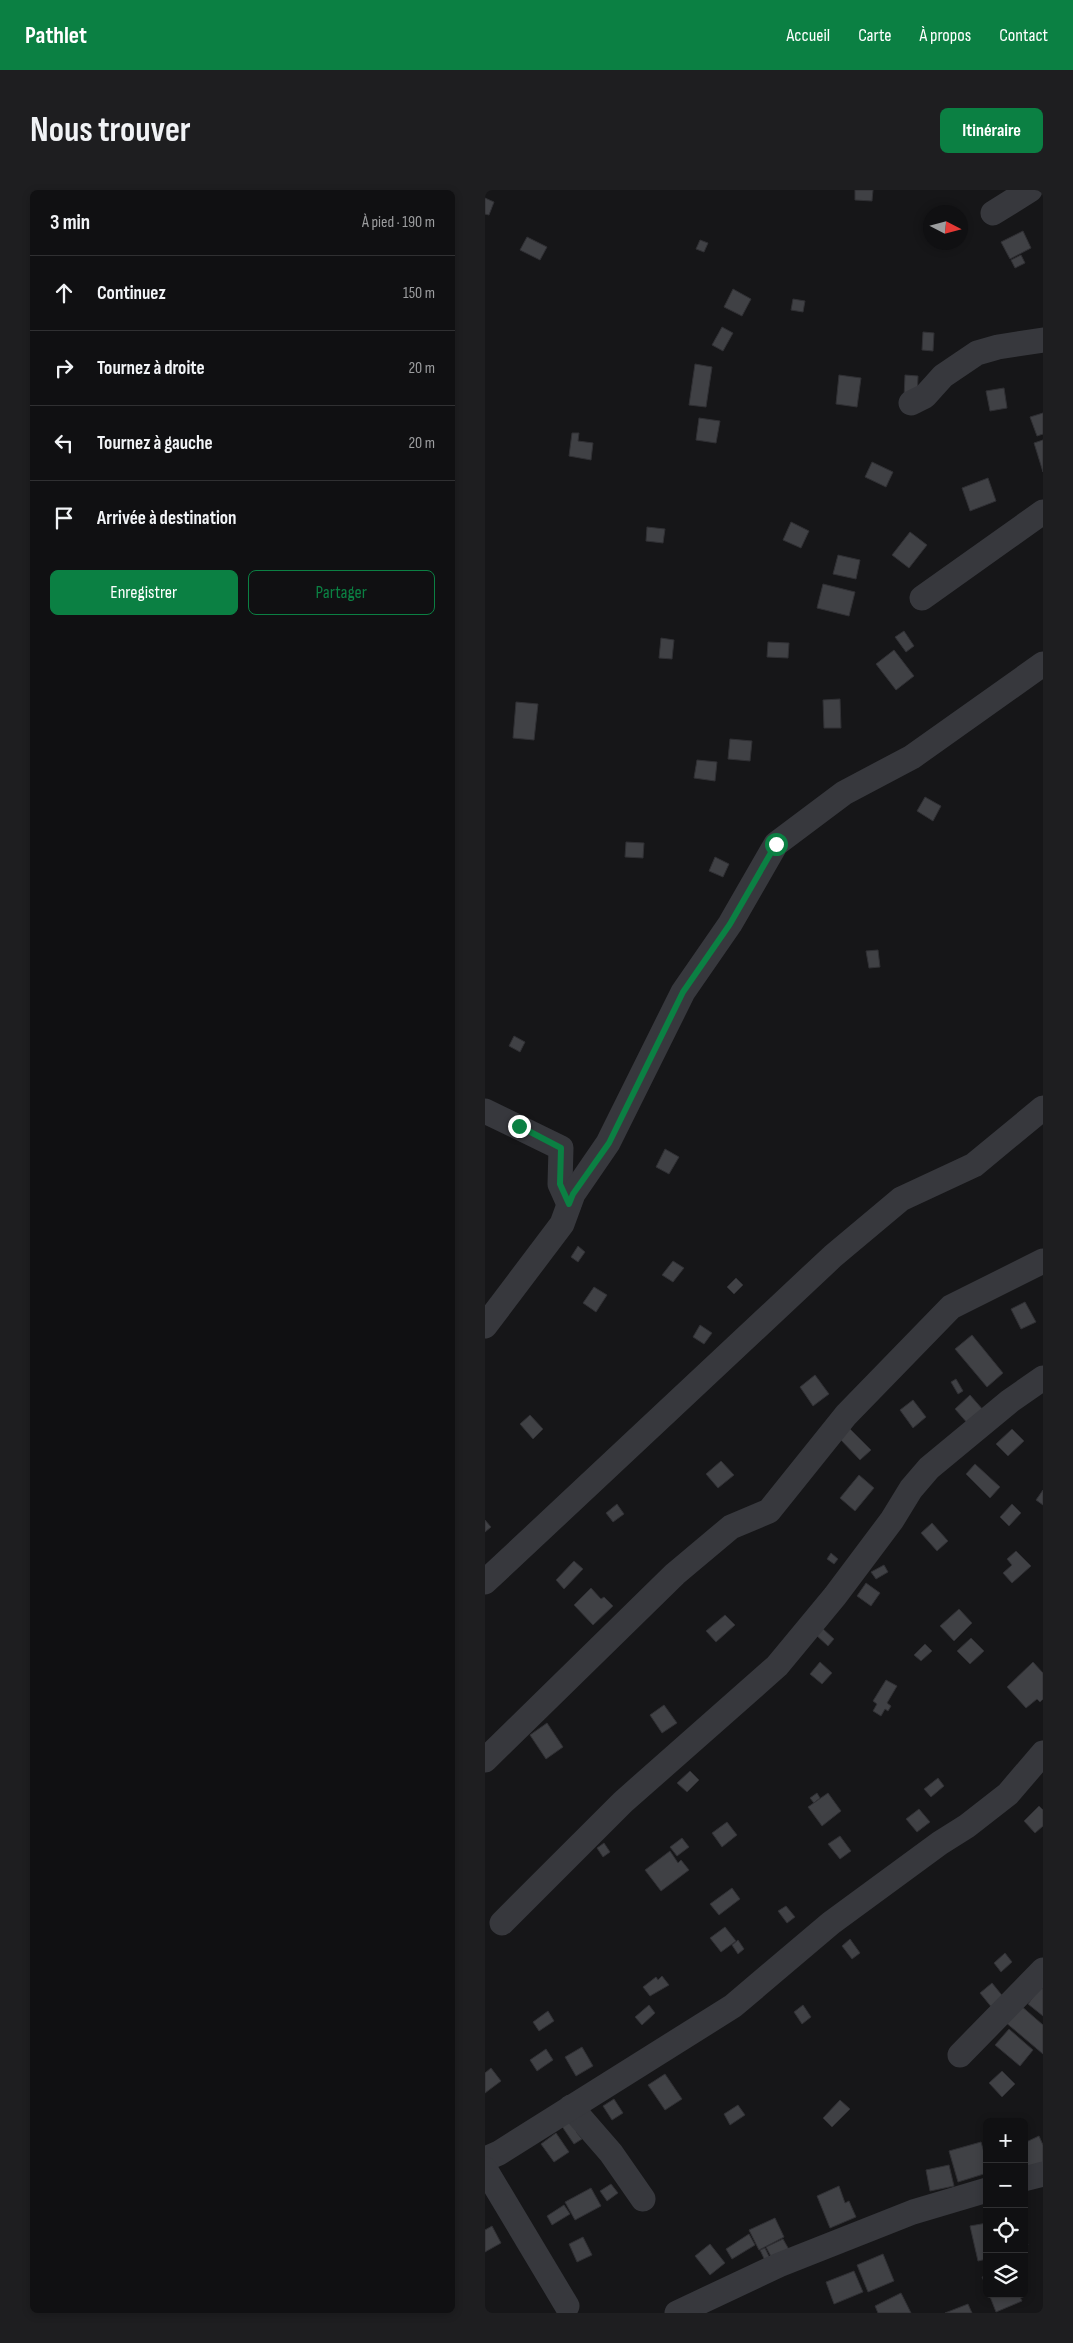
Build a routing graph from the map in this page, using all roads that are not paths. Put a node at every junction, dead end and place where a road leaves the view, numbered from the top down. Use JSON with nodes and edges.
{"nodes":[{"id":1,"x":1030,"y":190,"type":"edge"},
{"id":2,"x":993,"y":214,"type":"dead end"},
{"id":3,"x":1043,"y":340,"type":"edge"},
{"id":4,"x":911,"y":403,"type":"dead end"},
{"id":5,"x":1043,"y":512,"type":"edge"},
{"id":6,"x":922,"y":598,"type":"dead end"},
{"id":7,"x":1043,"y":664,"type":"edge"},
{"id":8,"x":1043,"y":1108,"type":"edge"},
{"id":9,"x":485,"y":1111,"type":"edge"},
{"id":10,"x":569,"y":1204,"type":"junction"},
{"id":11,"x":1043,"y":1261,"type":"edge"},
{"id":12,"x":485,"y":1326,"type":"edge"},
{"id":13,"x":1043,"y":1378,"type":"edge"},
{"id":14,"x":485,"y":1582,"type":"edge"},
{"id":15,"x":1043,"y":1753,"type":"edge"},
{"id":16,"x":485,"y":1760,"type":"edge"},
{"id":17,"x":502,"y":1923,"type":"dead end"},
{"id":18,"x":1043,"y":1970,"type":"edge"},
{"id":19,"x":960,"y":2055,"type":"dead end"},
{"id":20,"x":571,"y":2106,"type":"junction"},
{"id":21,"x":485,"y":2159,"type":"edge"},
{"id":22,"x":485,"y":2169,"type":"edge"},
{"id":23,"x":1043,"y":2174,"type":"edge"},
{"id":24,"x":1028,"y":2178,"type":"edge"},
{"id":25,"x":983,"y":2191,"type":"edge"},
{"id":26,"x":643,"y":2198,"type":"dead end"},
{"id":27,"x":567,"y":2306,"type":"dead end"},
{"id":28,"x":677,"y":2313,"type":"edge"}],
"edges":[{"from":1,"to":2,"type":"street"},
{"from":3,"to":4,"type":"street"},
{"from":5,"to":6,"type":"street"},
{"from":7,"to":10,"type":"street"},
{"from":8,"to":14,"type":"street"},
{"from":9,"to":10,"type":"street"},
{"from":10,"to":12,"type":"street"},
{"from":11,"to":16,"type":"street"},
{"from":13,"to":17,"type":"street"},
{"from":15,"to":20,"type":"street"},
{"from":18,"to":19,"type":"street"},
{"from":20,"to":21,"type":"street"},
{"from":20,"to":26,"type":"street"},
{"from":22,"to":27,"type":"street"},
{"from":23,"to":24,"type":"street"},
{"from":25,"to":28,"type":"street"}]}
